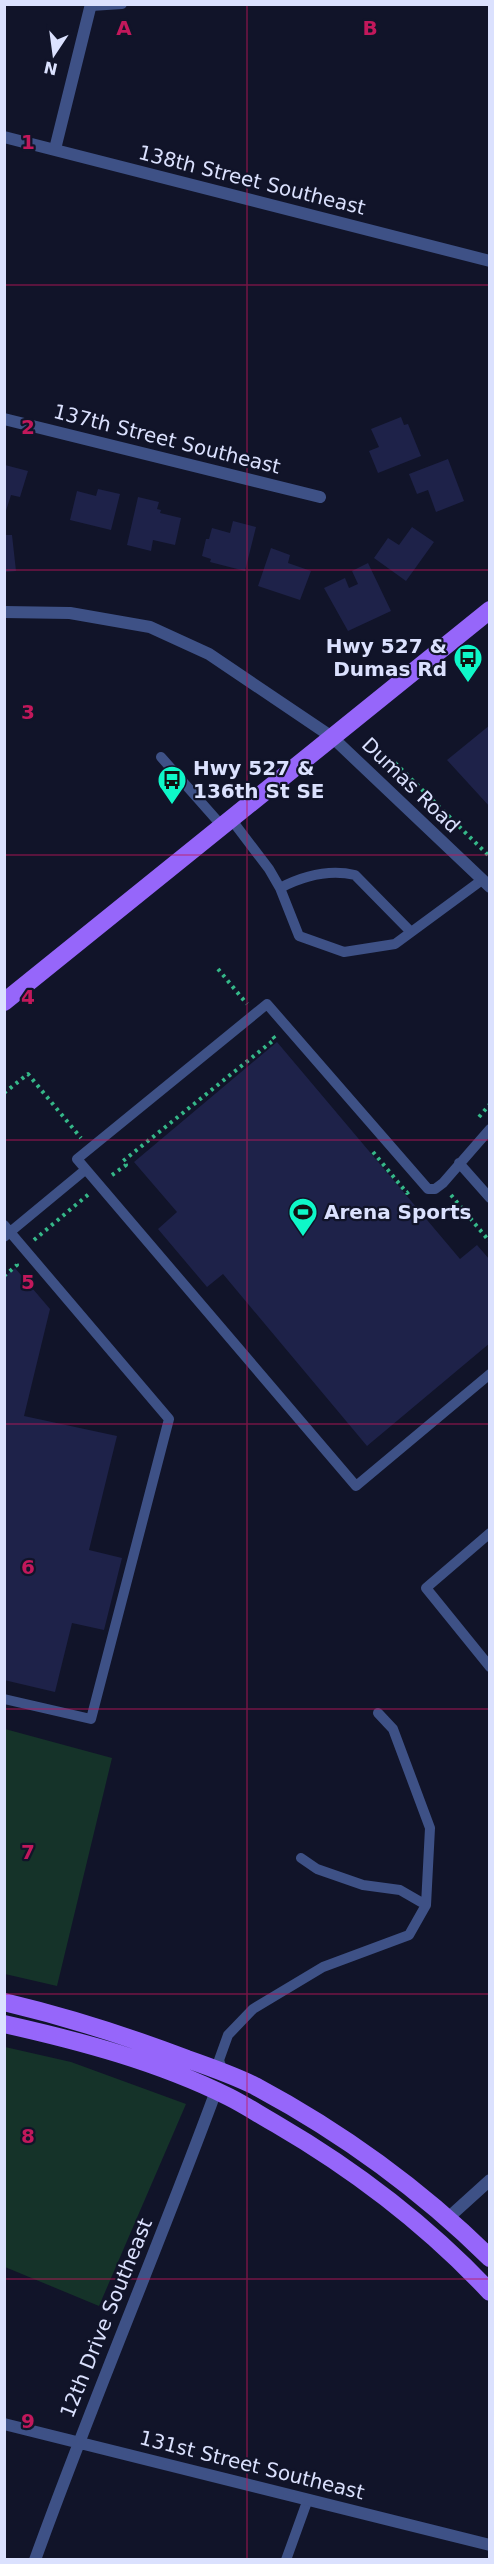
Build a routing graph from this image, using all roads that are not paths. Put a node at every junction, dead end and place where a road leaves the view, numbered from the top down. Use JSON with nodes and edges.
{"nodes":[{"id":1,"x":122,"y":4,"type":"edge"},
{"id":2,"x":91,"y":5,"type":"edge"},
{"id":3,"x":4,"y":137,"type":"edge"},
{"id":4,"x":55,"y":149,"type":"junction"},
{"id":5,"x":489,"y":261,"type":"edge"},
{"id":6,"x":4,"y":418,"type":"edge"},
{"id":7,"x":320,"y":496,"type":"dead end"},
{"id":8,"x":489,"y":610,"type":"edge"},
{"id":9,"x":4,"y":612,"type":"edge"},
{"id":10,"x":332,"y":736,"type":"junction"},
{"id":11,"x":161,"y":757,"type":"dead end"},
{"id":12,"x":227,"y":823,"type":"junction"},
{"id":13,"x":486,"y":884,"type":"edge"},
{"id":14,"x":280,"y":888,"type":"junction"},
{"id":15,"x":411,"y":932,"type":"junction"},
{"id":16,"x":4,"y":1002,"type":"edge"},
{"id":17,"x":489,"y":1129,"type":"edge"},
{"id":18,"x":459,"y":1163,"type":"junction"},
{"id":19,"x":85,"y":1170,"type":"junction"},
{"id":20,"x":489,"y":1198,"type":"edge"},
{"id":21,"x":6,"y":1232,"type":"edge"},
{"id":22,"x":489,"y":1374,"type":"edge"},
{"id":23,"x":489,"y":1533,"type":"edge"},
{"id":24,"x":489,"y":1667,"type":"edge"},
{"id":25,"x":4,"y":1699,"type":"edge"},
{"id":26,"x":378,"y":1713,"type":"dead end"},
{"id":27,"x":301,"y":1858,"type":"dead end"},
{"id":28,"x":426,"y":1905,"type":"junction"},
{"id":29,"x":4,"y":2002,"type":"edge"},
{"id":30,"x":4,"y":2024,"type":"edge"},
{"id":31,"x":223,"y":2073,"type":"junction"},
{"id":32,"x":216,"y":2091,"type":"junction"},
{"id":33,"x":489,"y":2180,"type":"edge"},
{"id":34,"x":448,"y":2218,"type":"junction"},
{"id":35,"x":489,"y":2258,"type":"edge"},
{"id":36,"x":489,"y":2292,"type":"edge"},
{"id":37,"x":4,"y":2424,"type":"edge"},
{"id":38,"x":77,"y":2442,"type":"junction"},
{"id":39,"x":309,"y":2499,"type":"junction"},
{"id":40,"x":489,"y":2545,"type":"edge"},
{"id":41,"x":35,"y":2559,"type":"edge"},
{"id":42,"x":286,"y":2559,"type":"edge"}],
"edges":[{"from":1,"to":2,"type":"lane"},
{"from":2,"to":4,"type":"street"},
{"from":3,"to":4,"type":"street","name":"138th Street Southeast"},
{"from":4,"to":5,"type":"street","name":"138th Street Southeast"},
{"from":6,"to":7,"type":"street","name":"137th Street Southeast"},
{"from":8,"to":10,"type":"main road"},
{"from":9,"to":10,"type":"street","name":"Dumas Road"},
{"from":10,"to":12,"type":"main road"},
{"from":10,"to":13,"type":"street","name":"Dumas Road"},
{"from":11,"to":12,"type":"lane"},
{"from":12,"to":14,"type":"lane"},
{"from":12,"to":16,"type":"main road"},
{"from":13,"to":15,"type":"lane"},
{"from":14,"to":15,"type":"lane"},
{"from":14,"to":15,"type":"lane"},
{"from":17,"to":18,"type":"lane"},
{"from":18,"to":19,"type":"lane"},
{"from":18,"to":20,"type":"lane"},
{"from":19,"to":21,"type":"lane"},
{"from":19,"to":22,"type":"lane"},
{"from":21,"to":25,"type":"lane"},
{"from":23,"to":24,"type":"lane"},
{"from":26,"to":28,"type":"lane"},
{"from":27,"to":28,"type":"lane"},
{"from":28,"to":31,"type":"lane"},
{"from":29,"to":31,"type":"main road"},
{"from":30,"to":32,"type":"main road"},
{"from":31,"to":34,"type":"main road"},
{"from":32,"to":36,"type":"main road"},
{"from":32,"to":38,"type":"street","name":"12th Drive Southeast"},
{"from":33,"to":34,"type":"street"},
{"from":34,"to":35,"type":"main road"},
{"from":37,"to":38,"type":"street","name":"131st Street Southeast"},
{"from":38,"to":39,"type":"street","name":"131st Street Southeast"},
{"from":38,"to":41,"type":"street","name":"12th Drive Southeast"},
{"from":39,"to":40,"type":"street","name":"131st Street Southeast"},
{"from":39,"to":42,"type":"lane"}]}
